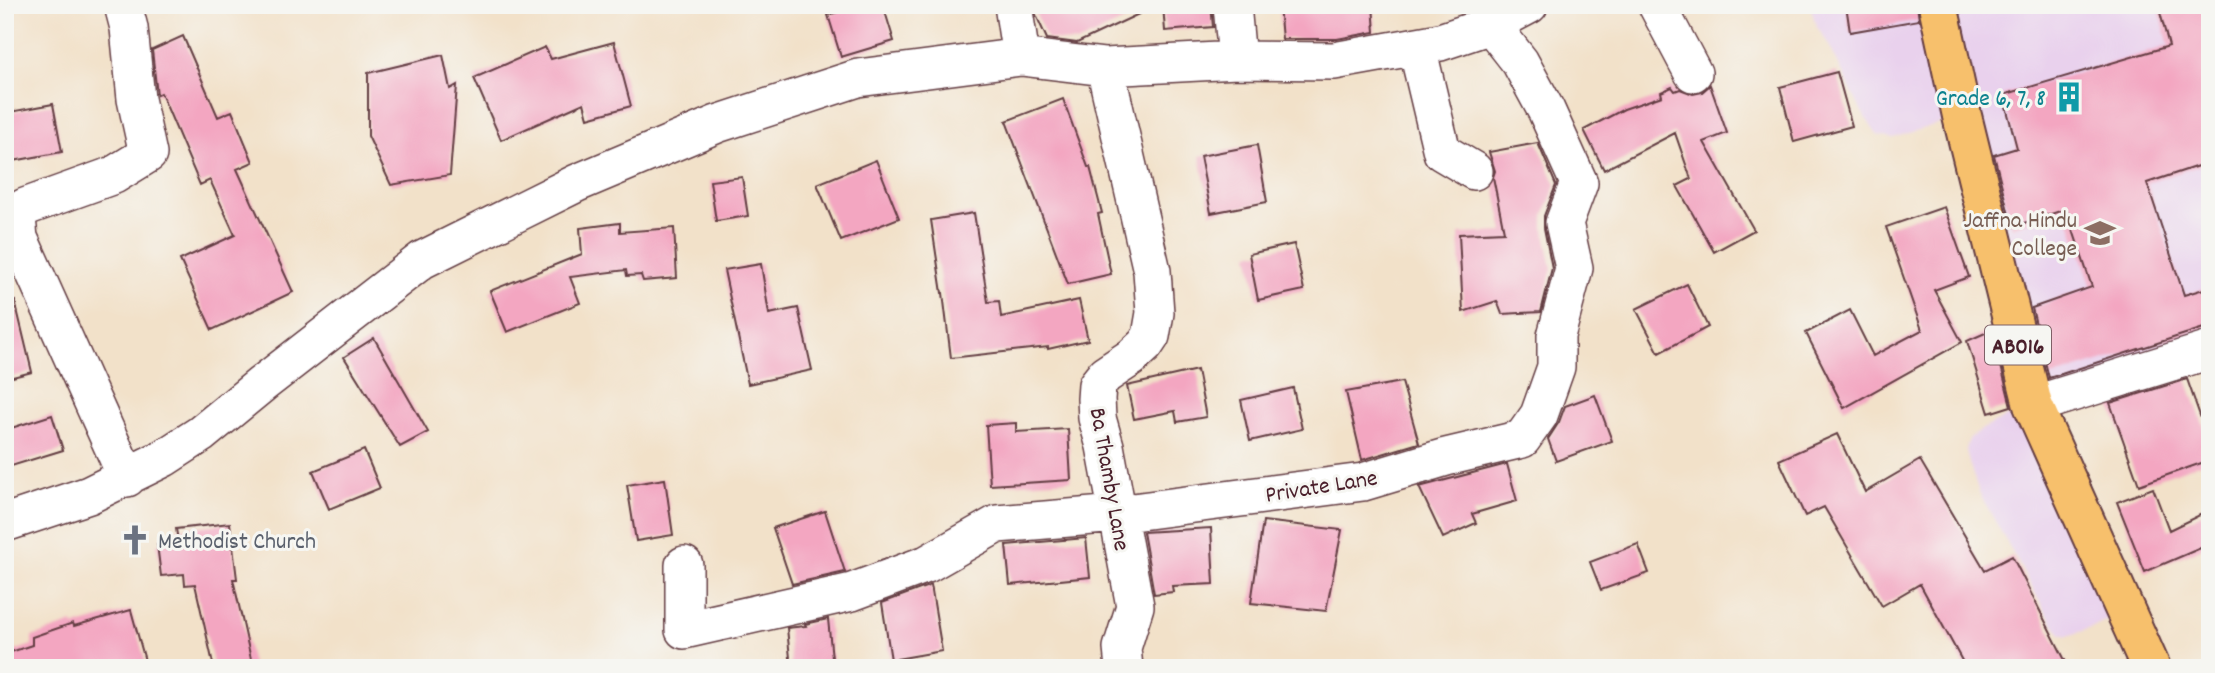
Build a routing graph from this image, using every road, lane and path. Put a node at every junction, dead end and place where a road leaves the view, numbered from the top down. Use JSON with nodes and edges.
{"nodes":[{"id":1,"x":123,"y":5,"type":"edge"},
{"id":2,"x":1013,"y":5,"type":"edge"},
{"id":3,"x":1232,"y":5,"type":"edge"},
{"id":4,"x":1529,"y":5,"type":"edge"},
{"id":5,"x":1657,"y":5,"type":"edge"},
{"id":6,"x":1938,"y":5,"type":"edge"},
{"id":7,"x":1491,"y":25,"type":"junction"},
{"id":8,"x":1417,"y":47,"type":"junction"},
{"id":9,"x":1021,"y":57,"type":"junction"},
{"id":10,"x":1237,"y":60,"type":"junction"},
{"id":11,"x":1105,"y":67,"type":"junction"},
{"id":12,"x":1693,"y":73,"type":"dead end"},
{"id":13,"x":1474,"y":171,"type":"dead end"},
{"id":14,"x":2210,"y":350,"type":"edge"},
{"id":15,"x":2033,"y":405,"type":"junction"},
{"id":16,"x":127,"y":478,"type":"junction"},
{"id":17,"x":1117,"y":514,"type":"junction"},
{"id":18,"x":5,"y":523,"type":"edge"},
{"id":19,"x":684,"y":565,"type":"dead end"},
{"id":20,"x":1124,"y":668,"type":"edge"},
{"id":21,"x":2151,"y":668,"type":"edge"}],
"edges":[{"from":1,"to":16,"type":"street"},
{"from":2,"to":9,"type":"street"},
{"from":3,"to":10,"type":"street"},
{"from":4,"to":7,"type":"street"},
{"from":5,"to":12,"type":"street"},
{"from":6,"to":15,"type":"main road","number":"AB016"},
{"from":7,"to":8,"type":"street"},
{"from":7,"to":17,"type":"street","name":"Private Lane"},
{"from":8,"to":10,"type":"street"},
{"from":8,"to":13,"type":"street"},
{"from":9,"to":11,"type":"street"},
{"from":9,"to":16,"type":"street"},
{"from":10,"to":11,"type":"street"},
{"from":11,"to":17,"type":"street","name":"Ba Thamby Lane"},
{"from":14,"to":15,"type":"street"},
{"from":15,"to":21,"type":"main road","number":"AB016"},
{"from":16,"to":18,"type":"street"},
{"from":17,"to":19,"type":"street","name":"Private Lane"},
{"from":17,"to":20,"type":"street","name":"Ba Thamby Lane"}]}
